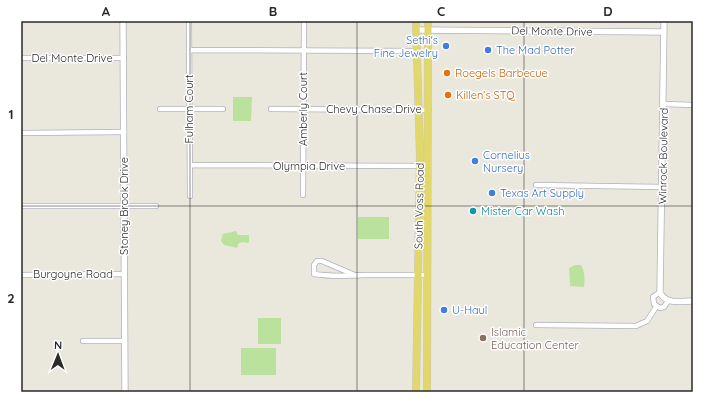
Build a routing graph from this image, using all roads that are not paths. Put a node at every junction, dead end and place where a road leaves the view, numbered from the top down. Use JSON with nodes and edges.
{"nodes":[{"id":1,"x":124,"y":21,"type":"edge"},
{"id":2,"x":416,"y":21,"type":"edge"},
{"id":3,"x":428,"y":21,"type":"edge"},
{"id":4,"x":664,"y":21,"type":"edge"},
{"id":5,"x":189,"y":22,"type":"edge"},
{"id":6,"x":304,"y":22,"type":"dead end"},
{"id":7,"x":416,"y":30,"type":"junction"},
{"id":8,"x":428,"y":30,"type":"junction"},
{"id":9,"x":664,"y":32,"type":"junction"},
{"id":10,"x":189,"y":50,"type":"junction"},
{"id":11,"x":304,"y":50,"type":"junction"},
{"id":12,"x":416,"y":51,"type":"junction"},
{"id":13,"x":21,"y":58,"type":"edge"},
{"id":14,"x":124,"y":58,"type":"junction"},
{"id":15,"x":664,"y":104,"type":"junction"},
{"id":16,"x":693,"y":105,"type":"edge"},
{"id":17,"x":160,"y":109,"type":"dead end"},
{"id":18,"x":190,"y":109,"type":"junction"},
{"id":19,"x":223,"y":109,"type":"dead end"},
{"id":20,"x":271,"y":109,"type":"dead end"},
{"id":21,"x":303,"y":109,"type":"junction"},
{"id":22,"x":420,"y":109,"type":"junction"},
{"id":23,"x":429,"y":110,"type":"junction"},
{"id":24,"x":21,"y":132,"type":"edge"},
{"id":25,"x":124,"y":132,"type":"junction"},
{"id":26,"x":190,"y":165,"type":"junction"},
{"id":27,"x":303,"y":166,"type":"junction"},
{"id":28,"x":420,"y":166,"type":"junction"},
{"id":29,"x":428,"y":166,"type":"junction"},
{"id":30,"x":536,"y":185,"type":"dead end"},
{"id":31,"x":663,"y":187,"type":"junction"},
{"id":32,"x":303,"y":195,"type":"dead end"},
{"id":33,"x":190,"y":196,"type":"dead end"},
{"id":34,"x":124,"y":205,"type":"junction"},
{"id":35,"x":21,"y":206,"type":"edge"},
{"id":36,"x":156,"y":206,"type":"dead end"},
{"id":37,"x":124,"y":274,"type":"junction"},
{"id":38,"x":21,"y":275,"type":"edge"},
{"id":39,"x":418,"y":275,"type":"junction"},
{"id":40,"x":428,"y":275,"type":"junction"},
{"id":41,"x":357,"y":276,"type":"junction"},
{"id":42,"x":660,"y":292,"type":"junction"},
{"id":43,"x":668,"y":301,"type":"junction"},
{"id":44,"x":693,"y":301,"type":"edge"},
{"id":45,"x":656,"y":307,"type":"junction"},
{"id":46,"x":536,"y":325,"type":"dead end"},
{"id":47,"x":83,"y":341,"type":"dead end"},
{"id":48,"x":124,"y":341,"type":"junction"},
{"id":49,"x":418,"y":341,"type":"junction"},
{"id":50,"x":427,"y":341,"type":"junction"},
{"id":51,"x":124,"y":392,"type":"edge"},
{"id":52,"x":416,"y":392,"type":"edge"},
{"id":53,"x":427,"y":392,"type":"edge"}],
"edges":[{"from":1,"to":14,"type":"street","name":"Stoney Brook Drive"},
{"from":2,"to":7,"type":"main road","name":"South Voss Road"},
{"from":3,"to":8,"type":"main road","name":"South Voss Road"},
{"from":4,"to":9,"type":"street","name":"Winrock Boulevard"},
{"from":5,"to":10,"type":"street","name":"Fulham Court"},
{"from":6,"to":11,"type":"street","name":"Amberly Court"},
{"from":7,"to":8,"type":"street","name":"Del Monte Drive"},
{"from":7,"to":12,"type":"main road","name":"South Voss Road"},
{"from":8,"to":9,"type":"street","name":"Del Monte Drive"},
{"from":8,"to":23,"type":"main road","name":"South Voss Road"},
{"from":9,"to":15,"type":"street","name":"Winrock Boulevard"},
{"from":10,"to":11,"type":"street"},
{"from":10,"to":18,"type":"street","name":"Fulham Court"},
{"from":11,"to":12,"type":"street"},
{"from":11,"to":21,"type":"street","name":"Amberly Court"},
{"from":12,"to":22,"type":"main road","name":"South Voss Road"},
{"from":13,"to":14,"type":"street","name":"Del Monte Drive"},
{"from":14,"to":25,"type":"street","name":"Stoney Brook Drive"},
{"from":15,"to":16,"type":"street"},
{"from":15,"to":31,"type":"street","name":"Winrock Boulevard"},
{"from":17,"to":18,"type":"street"},
{"from":18,"to":19,"type":"street"},
{"from":18,"to":26,"type":"street","name":"Fulham Court"},
{"from":20,"to":21,"type":"street","name":"Chevy Chase Drive"},
{"from":21,"to":22,"type":"street","name":"Chevy Chase Drive"},
{"from":21,"to":27,"type":"street","name":"Amberly Court"},
{"from":22,"to":23,"type":"street","name":"Chevy Chase Drive"},
{"from":22,"to":28,"type":"main road","name":"South Voss Road"},
{"from":23,"to":29,"type":"main road","name":"South Voss Road"},
{"from":24,"to":25,"type":"street"},
{"from":25,"to":34,"type":"street","name":"Stoney Brook Drive"},
{"from":26,"to":27,"type":"street","name":"Olympia Drive"},
{"from":26,"to":33,"type":"street","name":"Fulham Court"},
{"from":27,"to":28,"type":"street","name":"Olympia Drive"},
{"from":27,"to":32,"type":"street","name":"Amberly Court"},
{"from":28,"to":29,"type":"street","name":"Olympia Drive"},
{"from":28,"to":39,"type":"main road","name":"South Voss Road"},
{"from":29,"to":40,"type":"main road","name":"South Voss Road"},
{"from":30,"to":31,"type":"street"},
{"from":31,"to":42,"type":"street","name":"Winrock Boulevard"},
{"from":34,"to":35,"type":"street"},
{"from":34,"to":36,"type":"street"},
{"from":34,"to":37,"type":"street","name":"Stoney Brook Drive"},
{"from":37,"to":38,"type":"street","name":"Burgoyne Road"},
{"from":37,"to":48,"type":"street","name":"Stoney Brook Drive"},
{"from":39,"to":40,"type":"street"},
{"from":39,"to":41,"type":"street"},
{"from":39,"to":49,"type":"main road","name":"South Voss Road"},
{"from":40,"to":50,"type":"main road","name":"South Voss Road"},
{"from":41,"to":41,"type":"street"},
{"from":42,"to":43,"type":"street"},
{"from":42,"to":45,"type":"street","name":"Winrock Boulevard"},
{"from":43,"to":44,"type":"street"},
{"from":43,"to":45,"type":"street"},
{"from":45,"to":46,"type":"street"},
{"from":47,"to":48,"type":"street"},
{"from":48,"to":51,"type":"street","name":"Stoney Brook Drive"},
{"from":49,"to":50,"type":"main road"},
{"from":49,"to":52,"type":"main road","name":"South Voss Road"},
{"from":50,"to":53,"type":"main road","name":"South Voss Road"}]}
